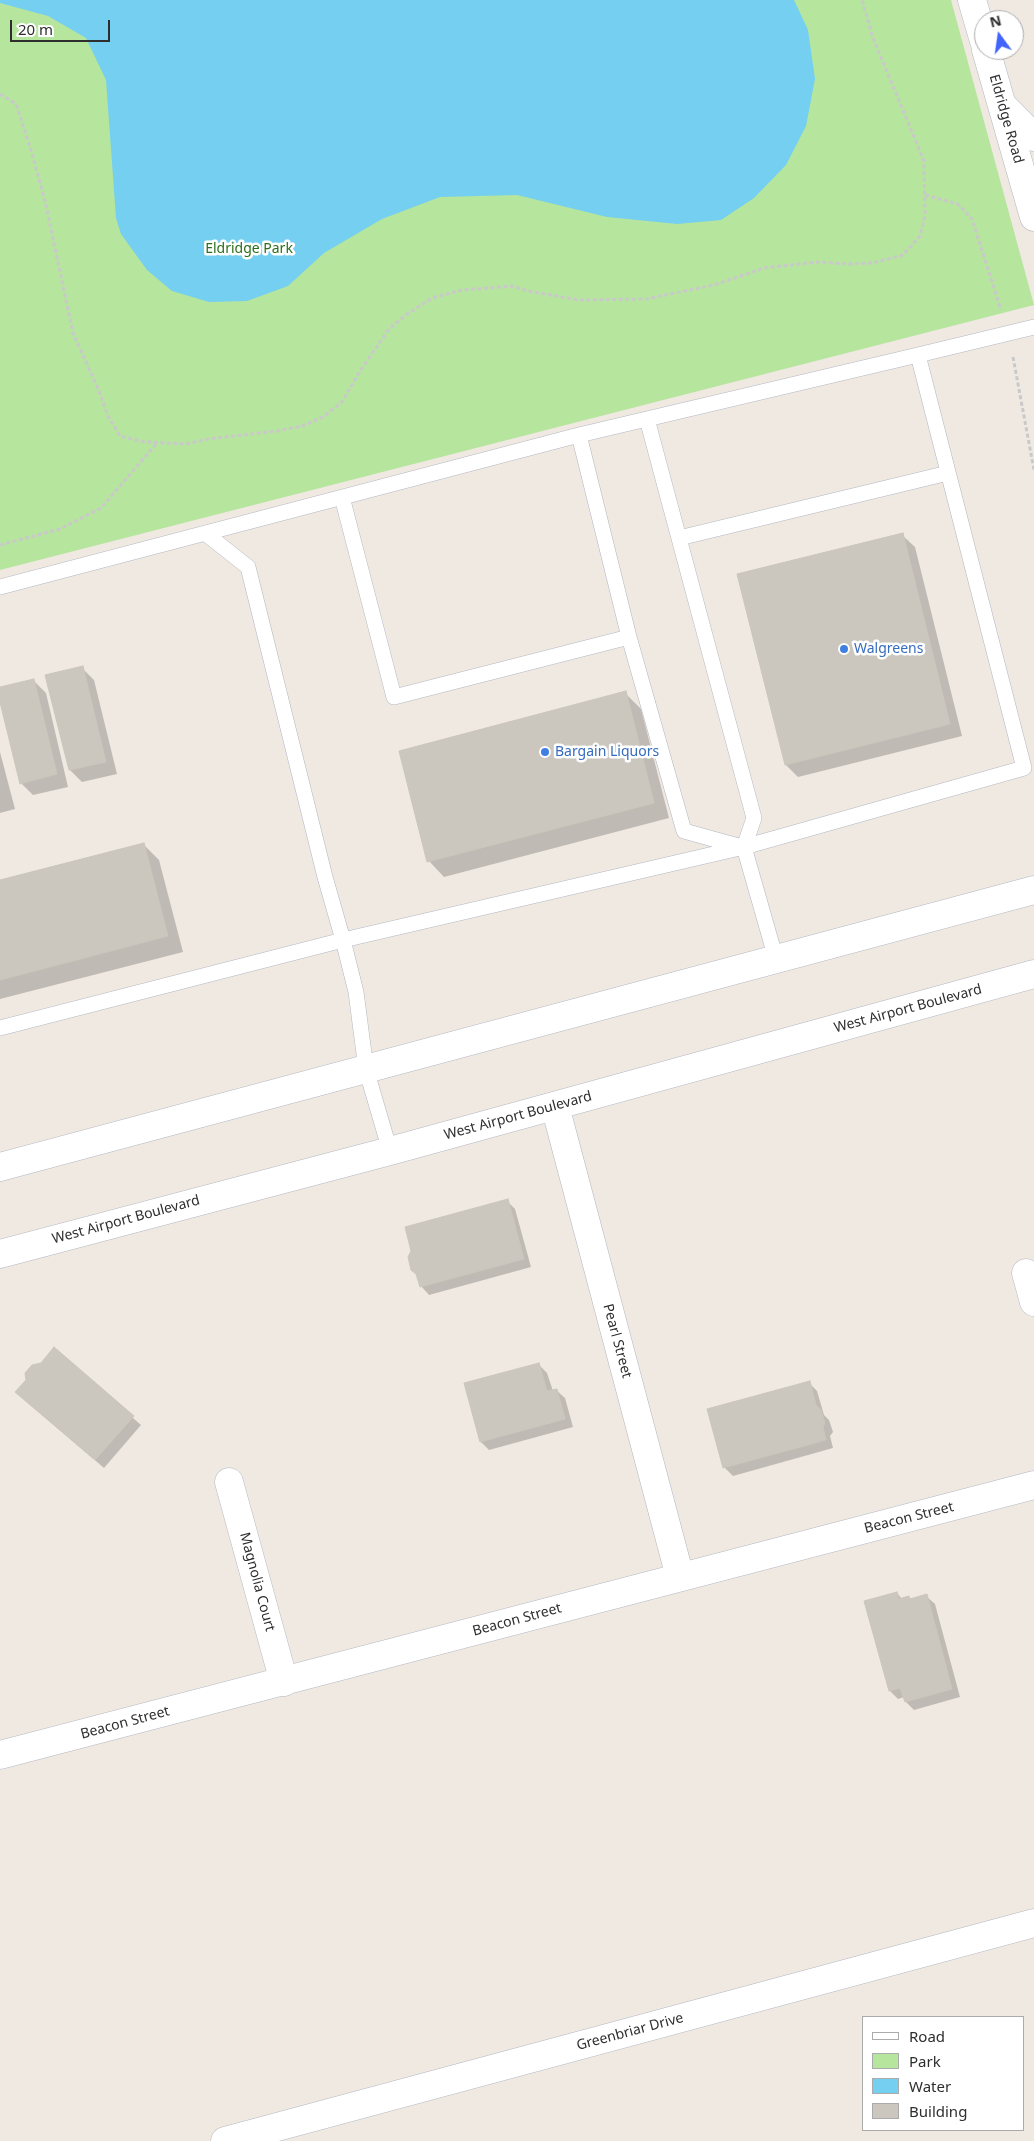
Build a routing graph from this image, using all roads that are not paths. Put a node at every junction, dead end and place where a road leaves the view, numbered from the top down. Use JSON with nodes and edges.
{"nodes":[{"id":1,"x":989,"y":60,"type":"edge"},
{"id":2,"x":1002,"y":106,"type":"junction"},
{"id":3,"x":1034,"y":137,"type":"edge"},
{"id":4,"x":1034,"y":217,"type":"edge"},
{"id":5,"x":1034,"y":327,"type":"edge"},
{"id":6,"x":918,"y":355,"type":"junction"},
{"id":7,"x":647,"y":419,"type":"junction"},
{"id":8,"x":579,"y":436,"type":"junction"},
{"id":9,"x":948,"y":473,"type":"junction"},
{"id":10,"x":342,"y":497,"type":"junction"},
{"id":11,"x":205,"y":533,"type":"junction"},
{"id":12,"x":679,"y":538,"type":"junction"},
{"id":13,"x":0,"y":587,"type":"edge"},
{"id":14,"x":629,"y":637,"type":"junction"},
{"id":15,"x":744,"y":847,"type":"junction"},
{"id":16,"x":1034,"y":890,"type":"edge"},
{"id":17,"x":343,"y":940,"type":"junction"},
{"id":18,"x":776,"y":959,"type":"junction"},
{"id":19,"x":1034,"y":974,"type":"edge"},
{"id":20,"x":0,"y":1028,"type":"edge"},
{"id":21,"x":366,"y":1069,"type":"junction"},
{"id":22,"x":555,"y":1106,"type":"junction"},
{"id":23,"x":390,"y":1151,"type":"junction"},
{"id":24,"x":0,"y":1167,"type":"edge"},
{"id":25,"x":0,"y":1254,"type":"edge"},
{"id":26,"x":1026,"y":1273,"type":"dead end"},
{"id":27,"x":1034,"y":1302,"type":"edge"},
{"id":28,"x":230,"y":1482,"type":"dead end"},
{"id":29,"x":1034,"y":1485,"type":"edge"},
{"id":30,"x":680,"y":1577,"type":"junction"},
{"id":31,"x":284,"y":1682,"type":"junction"},
{"id":32,"x":0,"y":1755,"type":"edge"},
{"id":33,"x":1034,"y":1923,"type":"edge"},
{"id":34,"x":225,"y":2141,"type":"edge"}],
"edges":[{"from":1,"to":2,"type":"street","name":"Eldridge Road"},
{"from":2,"to":3,"type":"street"},
{"from":2,"to":4,"type":"street","name":"Eldridge Road"},
{"from":5,"to":6,"type":"lane"},
{"from":6,"to":7,"type":"lane"},
{"from":6,"to":9,"type":"lane"},
{"from":7,"to":8,"type":"lane"},
{"from":7,"to":12,"type":"lane"},
{"from":8,"to":10,"type":"lane"},
{"from":8,"to":14,"type":"lane"},
{"from":9,"to":12,"type":"lane"},
{"from":9,"to":15,"type":"lane"},
{"from":10,"to":11,"type":"lane"},
{"from":10,"to":14,"type":"lane"},
{"from":11,"to":13,"type":"lane"},
{"from":11,"to":17,"type":"lane"},
{"from":12,"to":15,"type":"lane"},
{"from":14,"to":15,"type":"lane"},
{"from":15,"to":17,"type":"lane"},
{"from":15,"to":18,"type":"lane"},
{"from":16,"to":18,"type":"street"},
{"from":17,"to":20,"type":"lane"},
{"from":17,"to":21,"type":"lane"},
{"from":18,"to":21,"type":"street"},
{"from":19,"to":22,"type":"street","name":"West Airport Boulevard"},
{"from":21,"to":23,"type":"lane"},
{"from":21,"to":24,"type":"street"},
{"from":22,"to":23,"type":"street","name":"West Airport Boulevard"},
{"from":22,"to":30,"type":"street","name":"Pearl Street"},
{"from":23,"to":25,"type":"street","name":"West Airport Boulevard"},
{"from":26,"to":27,"type":"street"},
{"from":28,"to":31,"type":"street","name":"Magnolia Court"},
{"from":29,"to":30,"type":"street","name":"Beacon Street"},
{"from":30,"to":31,"type":"street","name":"Beacon Street"},
{"from":31,"to":32,"type":"street","name":"Beacon Street"},
{"from":33,"to":34,"type":"street","name":"Greenbriar Drive"}]}
